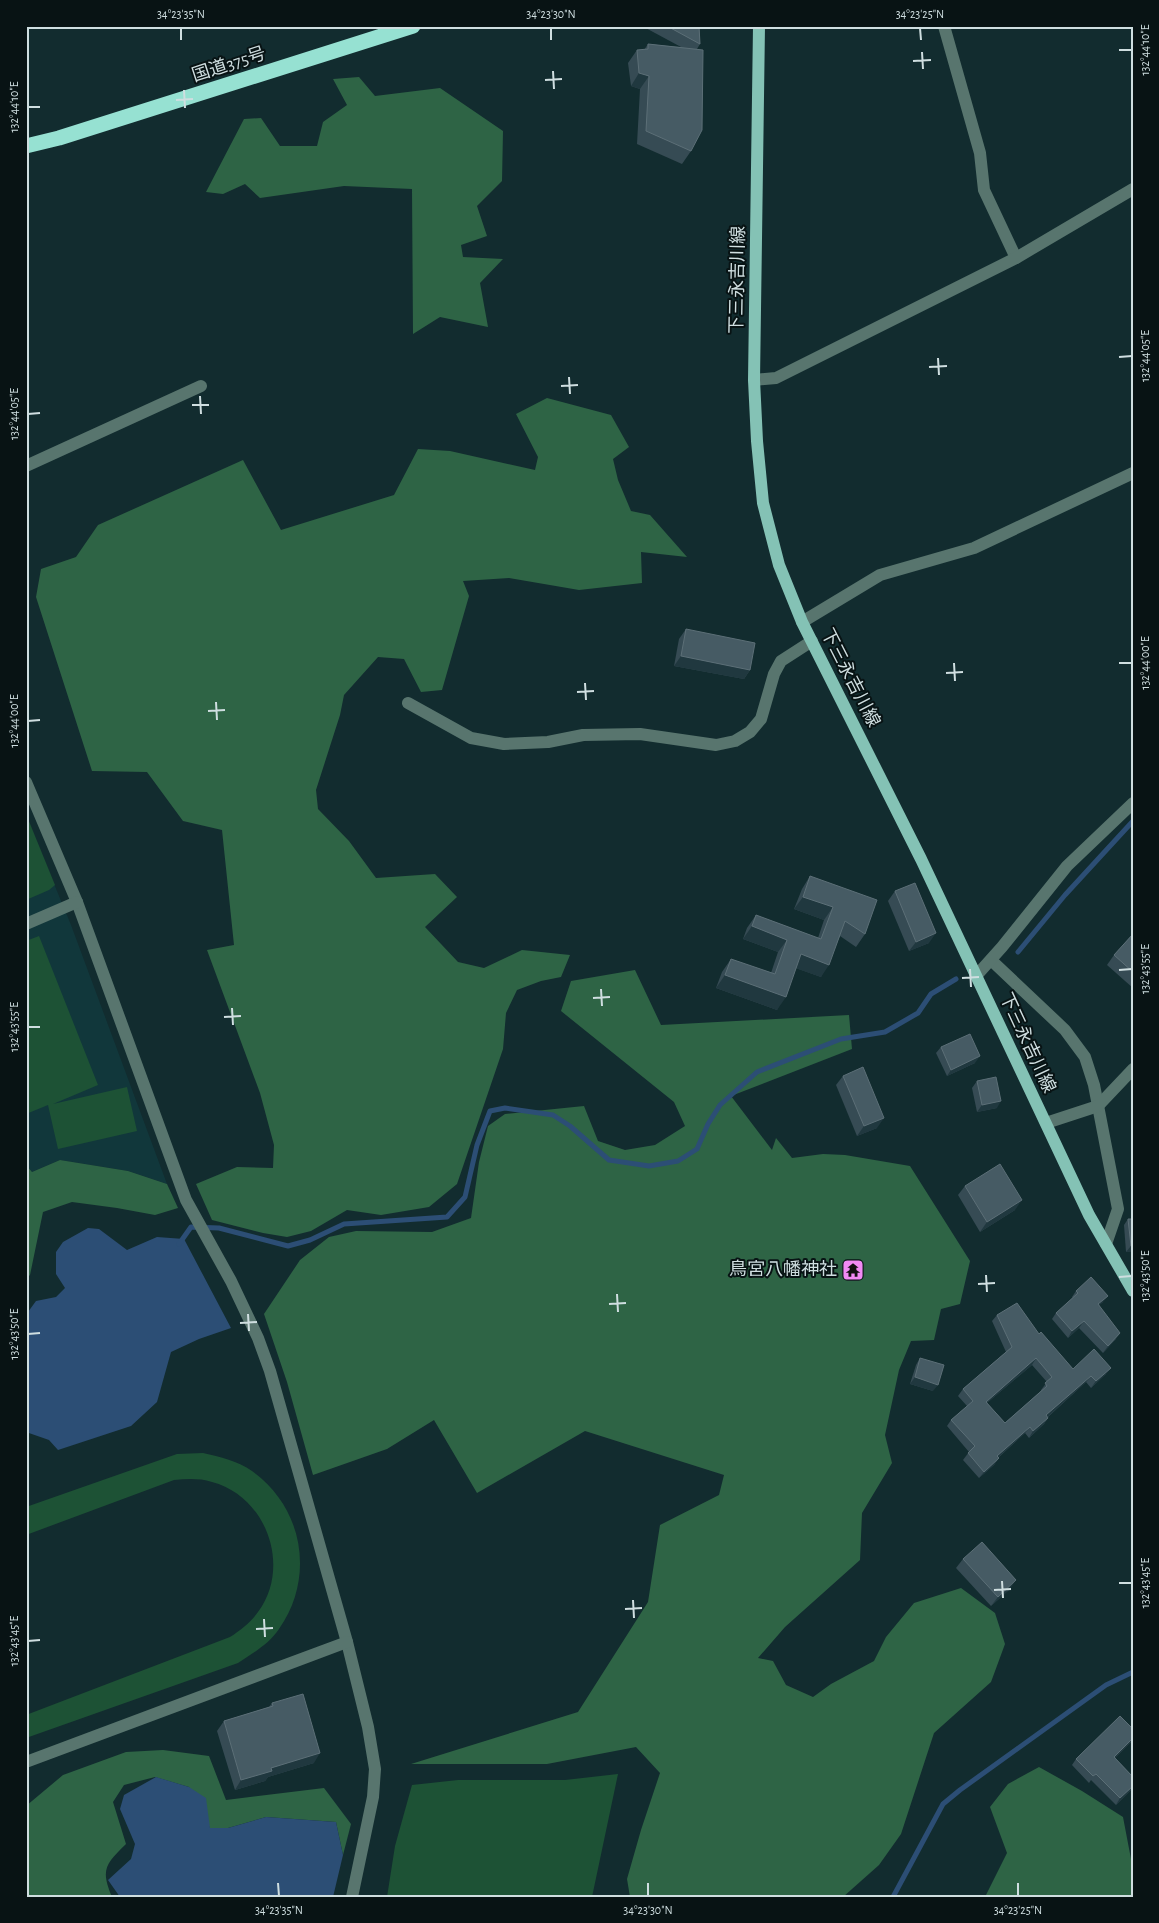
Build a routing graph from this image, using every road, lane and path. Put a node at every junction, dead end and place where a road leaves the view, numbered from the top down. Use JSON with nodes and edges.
{"nodes":[{"id":1,"x":413,"y":26,"type":"edge"},
{"id":2,"x":759,"y":26,"type":"edge"},
{"id":3,"x":944,"y":26,"type":"edge"},
{"id":4,"x":26,"y":146,"type":"edge"},
{"id":5,"x":1133,"y":189,"type":"edge"},
{"id":6,"x":1016,"y":258,"type":"junction"},
{"id":7,"x":754,"y":380,"type":"junction"},
{"id":8,"x":201,"y":386,"type":"dead end"},
{"id":9,"x":26,"y":466,"type":"edge"},
{"id":10,"x":1133,"y":473,"type":"edge"},
{"id":11,"x":802,"y":622,"type":"junction"},
{"id":12,"x":812,"y":642,"type":"junction"},
{"id":13,"x":408,"y":704,"type":"dead end"},
{"id":14,"x":26,"y":782,"type":"edge"},
{"id":15,"x":1133,"y":803,"type":"edge"},
{"id":16,"x":78,"y":902,"type":"junction"},
{"id":17,"x":26,"y":924,"type":"edge"},
{"id":18,"x":991,"y":960,"type":"junction"},
{"id":19,"x":976,"y":976,"type":"junction"},
{"id":20,"x":1133,"y":1069,"type":"edge"},
{"id":21,"x":1098,"y":1106,"type":"junction"},
{"id":22,"x":1046,"y":1123,"type":"junction"},
{"id":23,"x":1106,"y":1244,"type":"junction"},
{"id":24,"x":1133,"y":1290,"type":"edge"},
{"id":25,"x":347,"y":1642,"type":"junction"},
{"id":26,"x":26,"y":1762,"type":"edge"},
{"id":27,"x":352,"y":1897,"type":"edge"}],
"edges":[{"from":1,"to":4,"type":"highway","name":"国道375号"},
{"from":2,"to":7,"type":"main road","name":"下三永吉川線"},
{"from":3,"to":6,"type":"street"},
{"from":5,"to":6,"type":"street"},
{"from":6,"to":7,"type":"street"},
{"from":7,"to":11,"type":"main road","name":"下三永吉川線"},
{"from":8,"to":9,"type":"street"},
{"from":10,"to":11,"type":"street"},
{"from":11,"to":12,"type":"main road","name":"下三永吉川線"},
{"from":12,"to":13,"type":"street"},
{"from":12,"to":19,"type":"main road","name":"下三永吉川線"},
{"from":14,"to":16,"type":"street"},
{"from":15,"to":18,"type":"street"},
{"from":16,"to":17,"type":"street"},
{"from":16,"to":25,"type":"street"},
{"from":18,"to":19,"type":"street"},
{"from":18,"to":21,"type":"street"},
{"from":19,"to":22,"type":"main road","name":"下三永吉川線"},
{"from":20,"to":21,"type":"street"},
{"from":21,"to":22,"type":"street"},
{"from":21,"to":23,"type":"street"},
{"from":22,"to":23,"type":"main road","name":"下三永吉川線"},
{"from":23,"to":24,"type":"main road","name":"下三永吉川線"},
{"from":25,"to":26,"type":"street"},
{"from":25,"to":27,"type":"street"}]}
